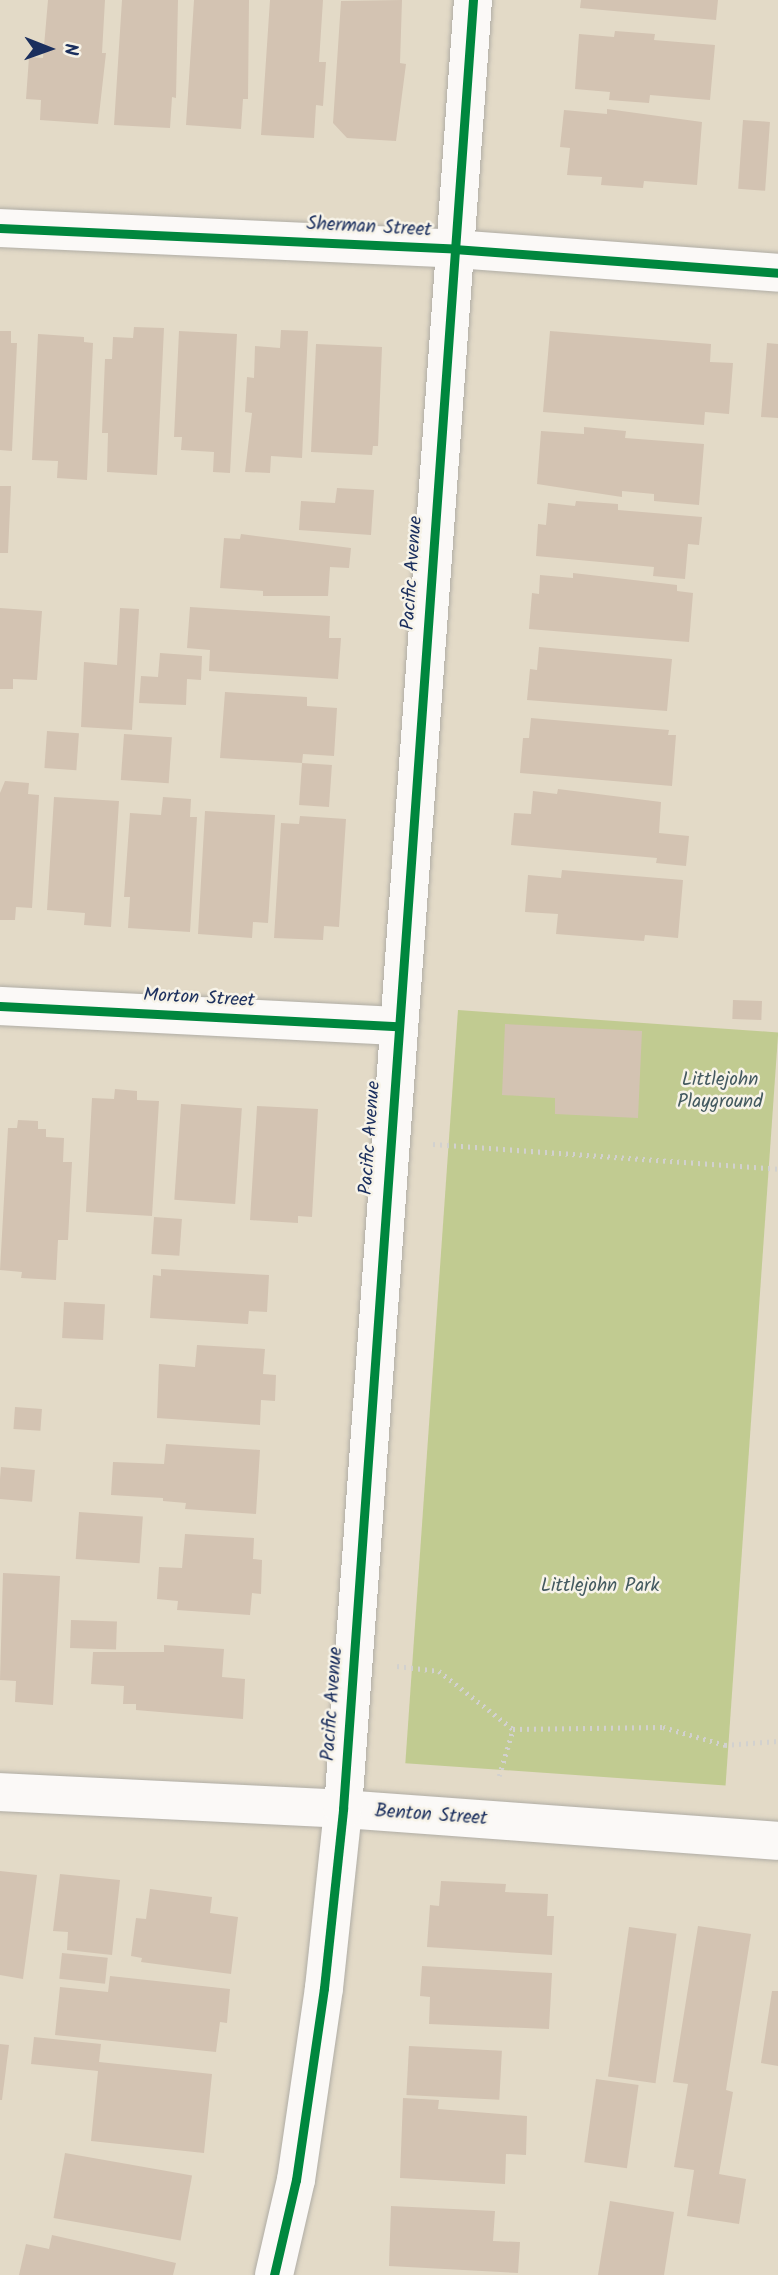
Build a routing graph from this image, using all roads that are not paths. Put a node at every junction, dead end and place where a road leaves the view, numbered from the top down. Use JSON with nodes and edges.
{"nodes":[{"id":1,"x":473,"y":0,"type":"edge"},
{"id":2,"x":0,"y":228,"type":"edge"},
{"id":3,"x":455,"y":249,"type":"junction"},
{"id":4,"x":778,"y":273,"type":"edge"},
{"id":5,"x":0,"y":1006,"type":"edge"},
{"id":6,"x":397,"y":1026,"type":"junction"},
{"id":7,"x":0,"y":1792,"type":"edge"},
{"id":8,"x":343,"y":1809,"type":"junction"},
{"id":9,"x":778,"y":1841,"type":"edge"},
{"id":10,"x":274,"y":2275,"type":"edge"}],
"edges":[{"from":1,"to":3,"type":"street","name":"Pacific Avenue"},
{"from":2,"to":3,"type":"street","name":"Sherman Street"},
{"from":3,"to":4,"type":"street","name":"Sherman Street"},
{"from":3,"to":6,"type":"street","name":"Pacific Avenue"},
{"from":5,"to":6,"type":"street","name":"Morton Street"},
{"from":6,"to":8,"type":"street","name":"Pacific Avenue"},
{"from":7,"to":8,"type":"street","name":"Benton Street"},
{"from":8,"to":9,"type":"street","name":"Benton Street"},
{"from":8,"to":10,"type":"street","name":"Pacific Avenue"}]}
